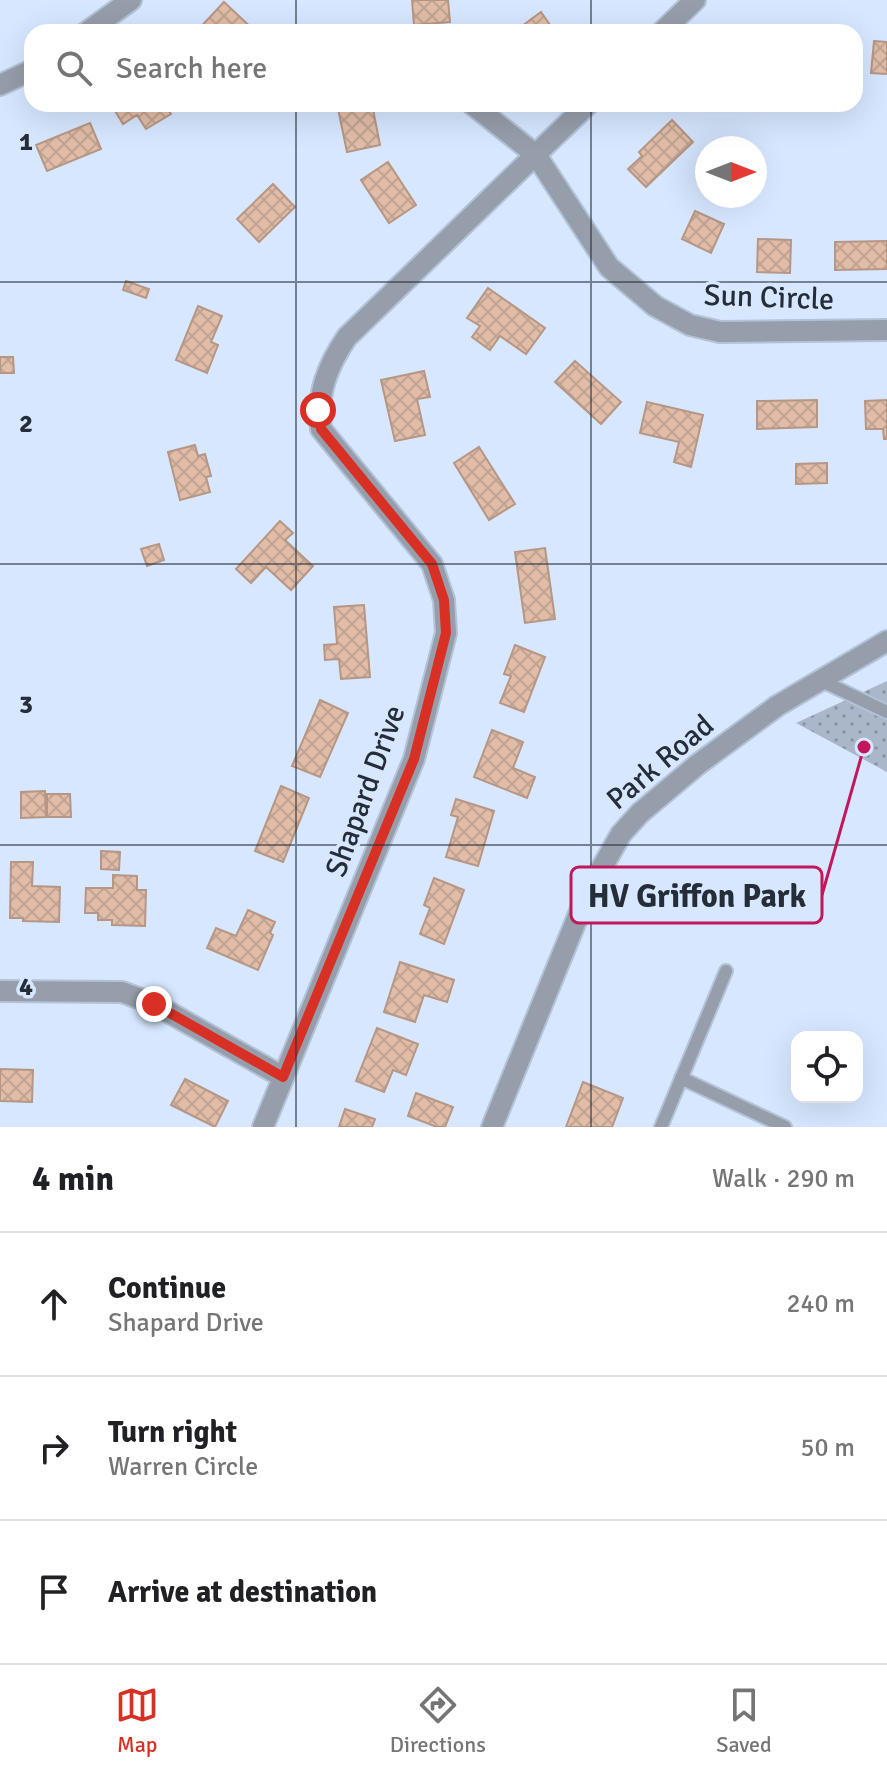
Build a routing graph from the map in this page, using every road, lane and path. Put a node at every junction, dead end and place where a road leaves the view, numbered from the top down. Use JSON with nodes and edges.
{"nodes":[{"id":1,"x":131,"y":0,"type":"edge"},
{"id":2,"x":695,"y":0,"type":"edge"},
{"id":3,"x":98,"y":24,"type":"edge"},
{"id":4,"x":670,"y":24,"type":"edge"},
{"id":5,"x":24,"y":74,"type":"edge"},
{"id":6,"x":0,"y":85,"type":"edge"},
{"id":7,"x":482,"y":112,"type":"edge"},
{"id":8,"x":580,"y":112,"type":"edge"},
{"id":9,"x":536,"y":155,"type":"junction"},
{"id":10,"x":887,"y":330,"type":"edge"},
{"id":11,"x":887,"y":641,"type":"edge"},
{"id":12,"x":822,"y":681,"type":"junction"},
{"id":13,"x":887,"y":712,"type":"edge"},
{"id":14,"x":726,"y":971,"type":"dead end"},
{"id":15,"x":0,"y":991,"type":"edge"},
{"id":16,"x":283,"y":1077,"type":"junction"},
{"id":17,"x":681,"y":1078,"type":"junction"},
{"id":18,"x":263,"y":1127,"type":"edge"},
{"id":19,"x":492,"y":1127,"type":"edge"},
{"id":20,"x":661,"y":1127,"type":"edge"},
{"id":21,"x":785,"y":1127,"type":"edge"}],
"edges":[{"from":1,"to":3,"type":"street"},
{"from":2,"to":4,"type":"street"},
{"from":5,"to":6,"type":"street"},
{"from":7,"to":9,"type":"street","name":"Sun Circle"},
{"from":8,"to":9,"type":"street"},
{"from":9,"to":10,"type":"street","name":"Sun Circle"},
{"from":9,"to":16,"type":"street","name":"Shapard Drive"},
{"from":11,"to":12,"type":"street","name":"Park Road"},
{"from":12,"to":13,"type":"lane"},
{"from":12,"to":19,"type":"street","name":"Park Road"},
{"from":14,"to":17,"type":"lane"},
{"from":15,"to":16,"type":"street"},
{"from":16,"to":18,"type":"street","name":"Shapard Drive"},
{"from":17,"to":20,"type":"lane"},
{"from":17,"to":21,"type":"lane"}]}
